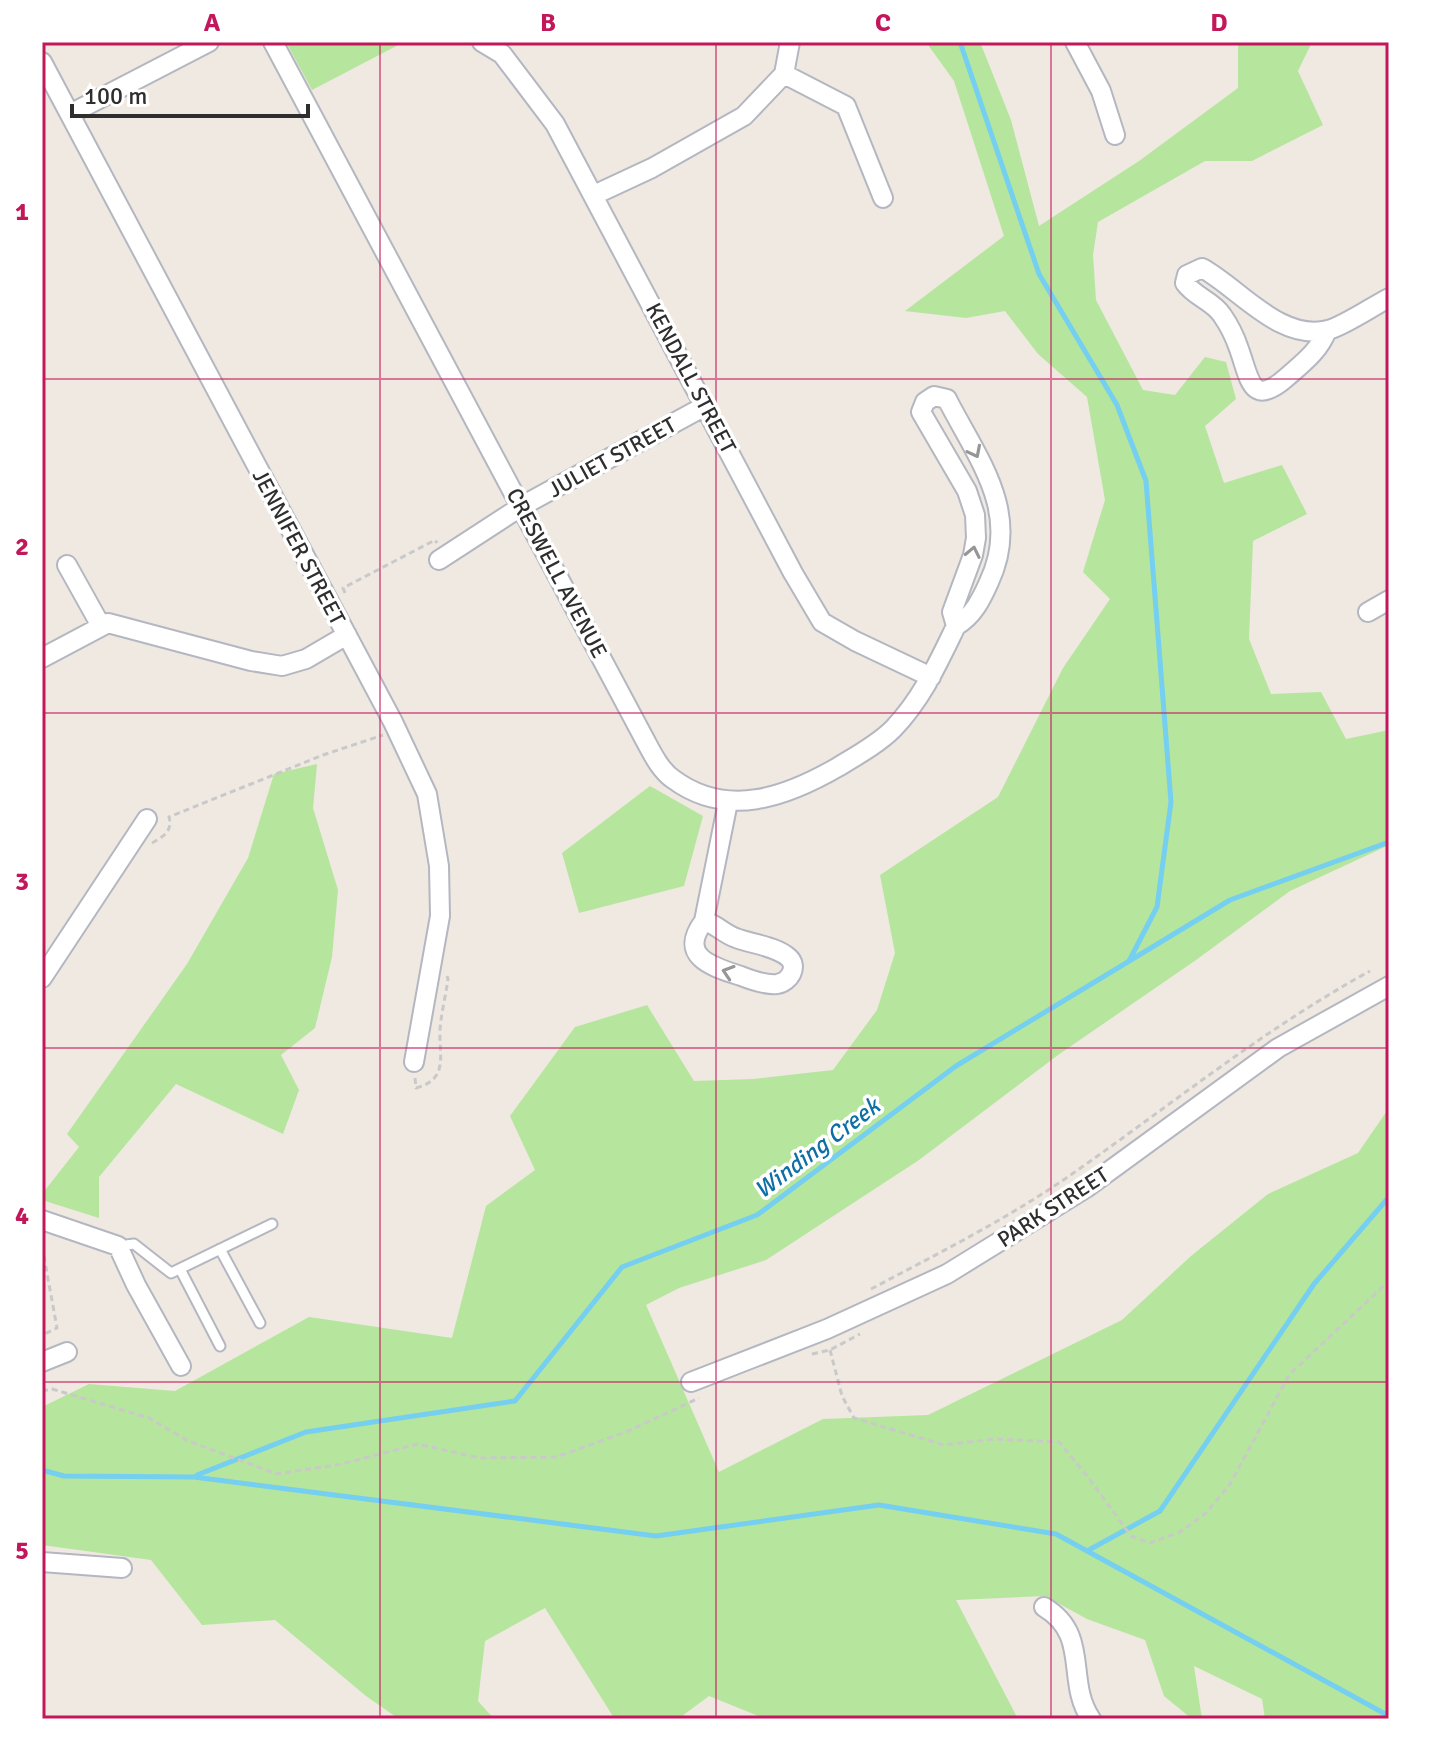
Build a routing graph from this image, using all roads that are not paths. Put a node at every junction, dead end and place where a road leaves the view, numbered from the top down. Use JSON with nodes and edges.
{"nodes":[{"id":1,"x":209,"y":42,"type":"edge"},
{"id":2,"x":273,"y":42,"type":"edge"},
{"id":3,"x":482,"y":42,"type":"edge"},
{"id":4,"x":790,"y":42,"type":"edge"},
{"id":5,"x":1075,"y":42,"type":"edge"},
{"id":6,"x":42,"y":62,"type":"edge"},
{"id":7,"x":784,"y":74,"type":"junction"},
{"id":8,"x":70,"y":114,"type":"junction"},
{"id":9,"x":1115,"y":135,"type":"dead end"},
{"id":10,"x":594,"y":195,"type":"junction"},
{"id":11,"x":883,"y":198,"type":"dead end"},
{"id":12,"x":1389,"y":298,"type":"edge"},
{"id":13,"x":1327,"y":330,"type":"junction"},
{"id":14,"x":705,"y":406,"type":"junction"},
{"id":15,"x":522,"y":506,"type":"junction"},
{"id":16,"x":439,"y":560,"type":"dead end"},
{"id":17,"x":67,"y":565,"type":"dead end"},
{"id":18,"x":1389,"y":600,"type":"edge"},
{"id":19,"x":1368,"y":612,"type":"dead end"},
{"id":20,"x":101,"y":626,"type":"junction"},
{"id":21,"x":956,"y":626,"type":"junction"},
{"id":22,"x":347,"y":635,"type":"junction"},
{"id":23,"x":42,"y":658,"type":"edge"},
{"id":24,"x":931,"y":677,"type":"junction"},
{"id":25,"x":728,"y":802,"type":"junction"},
{"id":26,"x":147,"y":819,"type":"dead end"},
{"id":27,"x":704,"y":921,"type":"junction"},
{"id":28,"x":42,"y":978,"type":"edge"},
{"id":29,"x":1389,"y":986,"type":"edge"},
{"id":30,"x":414,"y":1062,"type":"dead end"},
{"id":31,"x":42,"y":1220,"type":"edge"},
{"id":32,"x":272,"y":1224,"type":"dead end"},
{"id":33,"x":118,"y":1246,"type":"junction"},
{"id":34,"x":220,"y":1249,"type":"junction"},
{"id":35,"x":180,"y":1269,"type":"junction"},
{"id":36,"x":260,"y":1323,"type":"dead end"},
{"id":37,"x":220,"y":1346,"type":"dead end"},
{"id":38,"x":67,"y":1352,"type":"dead end"},
{"id":39,"x":42,"y":1362,"type":"edge"},
{"id":40,"x":181,"y":1366,"type":"dead end"},
{"id":41,"x":691,"y":1382,"type":"dead end"},
{"id":42,"x":42,"y":1562,"type":"edge"},
{"id":43,"x":122,"y":1568,"type":"dead end"},
{"id":44,"x":1044,"y":1607,"type":"dead end"},
{"id":45,"x":1091,"y":1719,"type":"edge"}],
"edges":[{"from":1,"to":8,"type":"street"},
{"from":2,"to":15,"type":"street","name":"CRESWELL AVENUE"},
{"from":3,"to":10,"type":"street","name":"KENDALL STREET"},
{"from":4,"to":7,"type":"street"},
{"from":5,"to":9,"type":"street"},
{"from":6,"to":8,"type":"street","name":"JENNIFER STREET"},
{"from":7,"to":10,"type":"street"},
{"from":7,"to":11,"type":"street"},
{"from":8,"to":22,"type":"street","name":"JENNIFER STREET"},
{"from":10,"to":14,"type":"street","name":"KENDALL STREET"},
{"from":12,"to":13,"type":"street"},
{"from":13,"to":13,"type":"street"},
{"from":14,"to":15,"type":"street","name":"JULIET STREET"},
{"from":14,"to":24,"type":"street","name":"KENDALL STREET"},
{"from":15,"to":16,"type":"street","name":"JULIET STREET"},
{"from":15,"to":25,"type":"street","name":"CRESWELL AVENUE"},
{"from":17,"to":20,"type":"street"},
{"from":18,"to":19,"type":"street"},
{"from":20,"to":22,"type":"street"},
{"from":20,"to":23,"type":"street"},
{"from":21,"to":21,"type":"street","name":"CRESWELL AVENUE","one_way":true},
{"from":21,"to":24,"type":"street","name":"CRESWELL AVENUE"},
{"from":22,"to":30,"type":"street","name":"JENNIFER STREET"},
{"from":24,"to":25,"type":"street","name":"CRESWELL AVENUE"},
{"from":25,"to":27,"type":"street"},
{"from":26,"to":28,"type":"street"},
{"from":27,"to":27,"type":"street","one_way":true},
{"from":29,"to":41,"type":"street","name":"PARK STREET"},
{"from":31,"to":33,"type":"street"},
{"from":32,"to":34,"type":"lane"},
{"from":33,"to":35,"type":"lane"},
{"from":33,"to":40,"type":"street"},
{"from":34,"to":35,"type":"lane"},
{"from":34,"to":36,"type":"lane"},
{"from":35,"to":37,"type":"lane"},
{"from":38,"to":39,"type":"street"},
{"from":42,"to":43,"type":"street"},
{"from":44,"to":45,"type":"street"}]}
